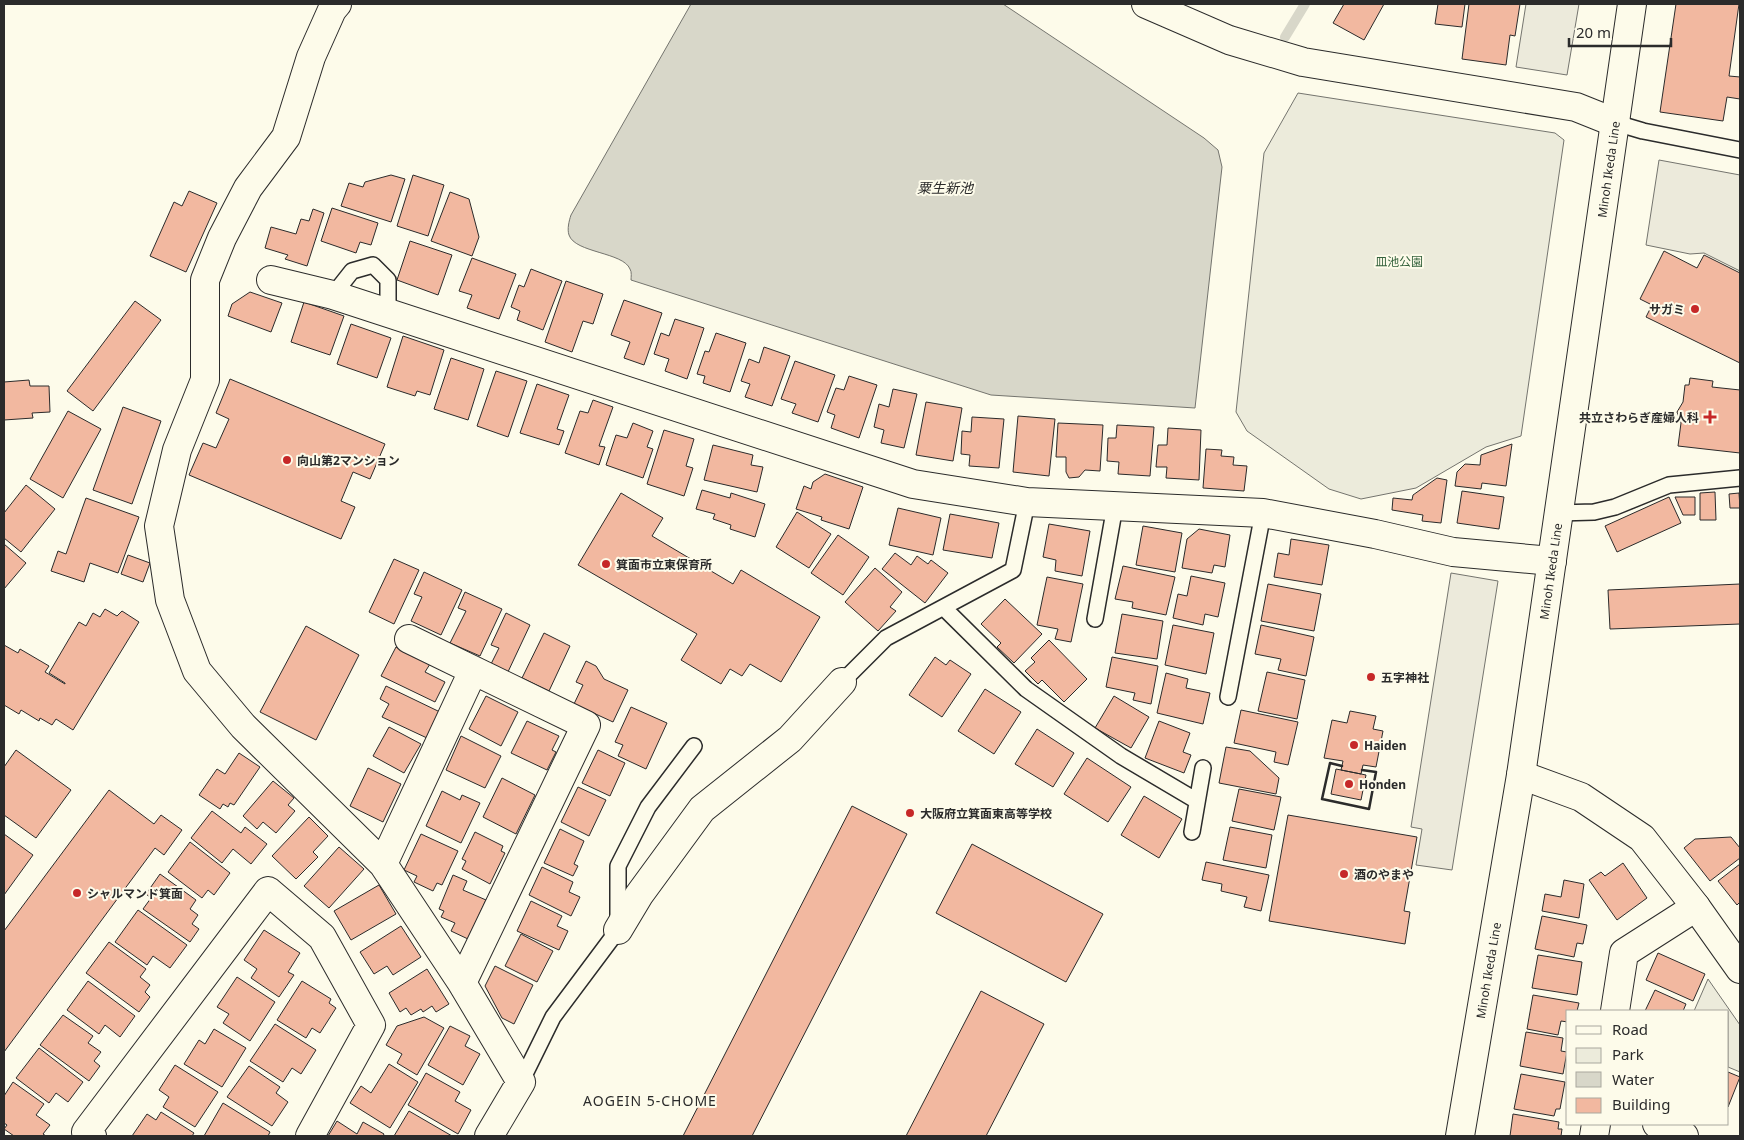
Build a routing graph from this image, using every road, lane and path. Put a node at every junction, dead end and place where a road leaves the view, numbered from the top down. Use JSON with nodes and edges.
{"nodes":[{"id":1,"x":337,"y":4,"type":"edge"},
{"id":2,"x":1146,"y":4,"type":"edge"},
{"id":3,"x":1632,"y":4,"type":"edge"},
{"id":4,"x":1616,"y":123,"type":"junction"},
{"id":5,"x":1740,"y":150,"type":"edge"},
{"id":6,"x":271,"y":280,"type":"dead end"},
{"id":7,"x":333,"y":295,"type":"junction"},
{"id":8,"x":388,"y":313,"type":"junction"},
{"id":9,"x":1740,"y":478,"type":"edge"},
{"id":10,"x":1027,"y":502,"type":"junction"},
{"id":11,"x":1115,"y":506,"type":"junction"},
{"id":12,"x":1263,"y":513,"type":"junction"},
{"id":13,"x":1558,"y":513,"type":"junction"},
{"id":14,"x":1552,"y":561,"type":"junction"},
{"id":15,"x":944,"y":608,"type":"junction"},
{"id":16,"x":1095,"y":619,"type":"dead end"},
{"id":17,"x":409,"y":639,"type":"dead end"},
{"id":18,"x":473,"y":671,"type":"junction"},
{"id":19,"x":842,"y":682,"type":"joint"},
{"id":20,"x":1228,"y":697,"type":"dead end"},
{"id":21,"x":694,"y":746,"type":"dead end"},
{"id":22,"x":1203,"y":768,"type":"dead end"},
{"id":23,"x":1521,"y":775,"type":"junction"},
{"id":24,"x":1197,"y":801,"type":"junction"},
{"id":25,"x":1192,"y":832,"type":"dead end"},
{"id":26,"x":383,"y":864,"type":"junction"},
{"id":27,"x":1696,"y":907,"type":"junction"},
{"id":28,"x":618,"y":930,"type":"junction"},
{"id":29,"x":1740,"y":969,"type":"edge"},
{"id":30,"x":462,"y":983,"type":"junction"},
{"id":31,"x":1615,"y":1010,"type":"edge"},
{"id":32,"x":521,"y":1082,"type":"junction"},
{"id":33,"x":1659,"y":1125,"type":"edge"},
{"id":34,"x":92,"y":1136,"type":"edge"},
{"id":35,"x":310,"y":1136,"type":"edge"},
{"id":36,"x":489,"y":1136,"type":"edge"},
{"id":37,"x":1460,"y":1136,"type":"edge"},
{"id":38,"x":1684,"y":1136,"type":"edge"}],
"edges":[{"from":1,"to":26,"type":"street"},
{"from":2,"to":4,"type":"street"},
{"from":3,"to":4,"type":"street","name":"Minoh Ikeda Line"},
{"from":4,"to":5,"type":"lane"},
{"from":4,"to":13,"type":"street","name":"Minoh Ikeda Line"},
{"from":6,"to":7,"type":"street"},
{"from":7,"to":8,"type":"street"},
{"from":7,"to":8,"type":"lane"},
{"from":8,"to":10,"type":"street"},
{"from":9,"to":13,"type":"lane"},
{"from":10,"to":11,"type":"street"},
{"from":10,"to":15,"type":"lane"},
{"from":11,"to":12,"type":"street"},
{"from":11,"to":16,"type":"lane"},
{"from":12,"to":14,"type":"street"},
{"from":12,"to":20,"type":"lane"},
{"from":13,"to":14,"type":"street","name":"Minoh Ikeda Line"},
{"from":14,"to":23,"type":"street","name":"Minoh Ikeda Line"},
{"from":15,"to":19,"type":"lane"},
{"from":15,"to":24,"type":"lane"},
{"from":17,"to":18,"type":"street"},
{"from":18,"to":26,"type":"street"},
{"from":18,"to":30,"type":"street"},
{"from":19,"to":28,"type":"street"},
{"from":21,"to":28,"type":"lane"},
{"from":22,"to":24,"type":"lane"},
{"from":23,"to":27,"type":"street"},
{"from":23,"to":37,"type":"street","name":"Minoh Ikeda Line"},
{"from":24,"to":25,"type":"lane"},
{"from":26,"to":30,"type":"street"},
{"from":27,"to":29,"type":"street"},
{"from":27,"to":31,"type":"street"},
{"from":28,"to":32,"type":"lane"},
{"from":30,"to":32,"type":"street"},
{"from":32,"to":36,"type":"street"},
{"from":33,"to":38,"type":"street"},
{"from":34,"to":35,"type":"street"}]}
